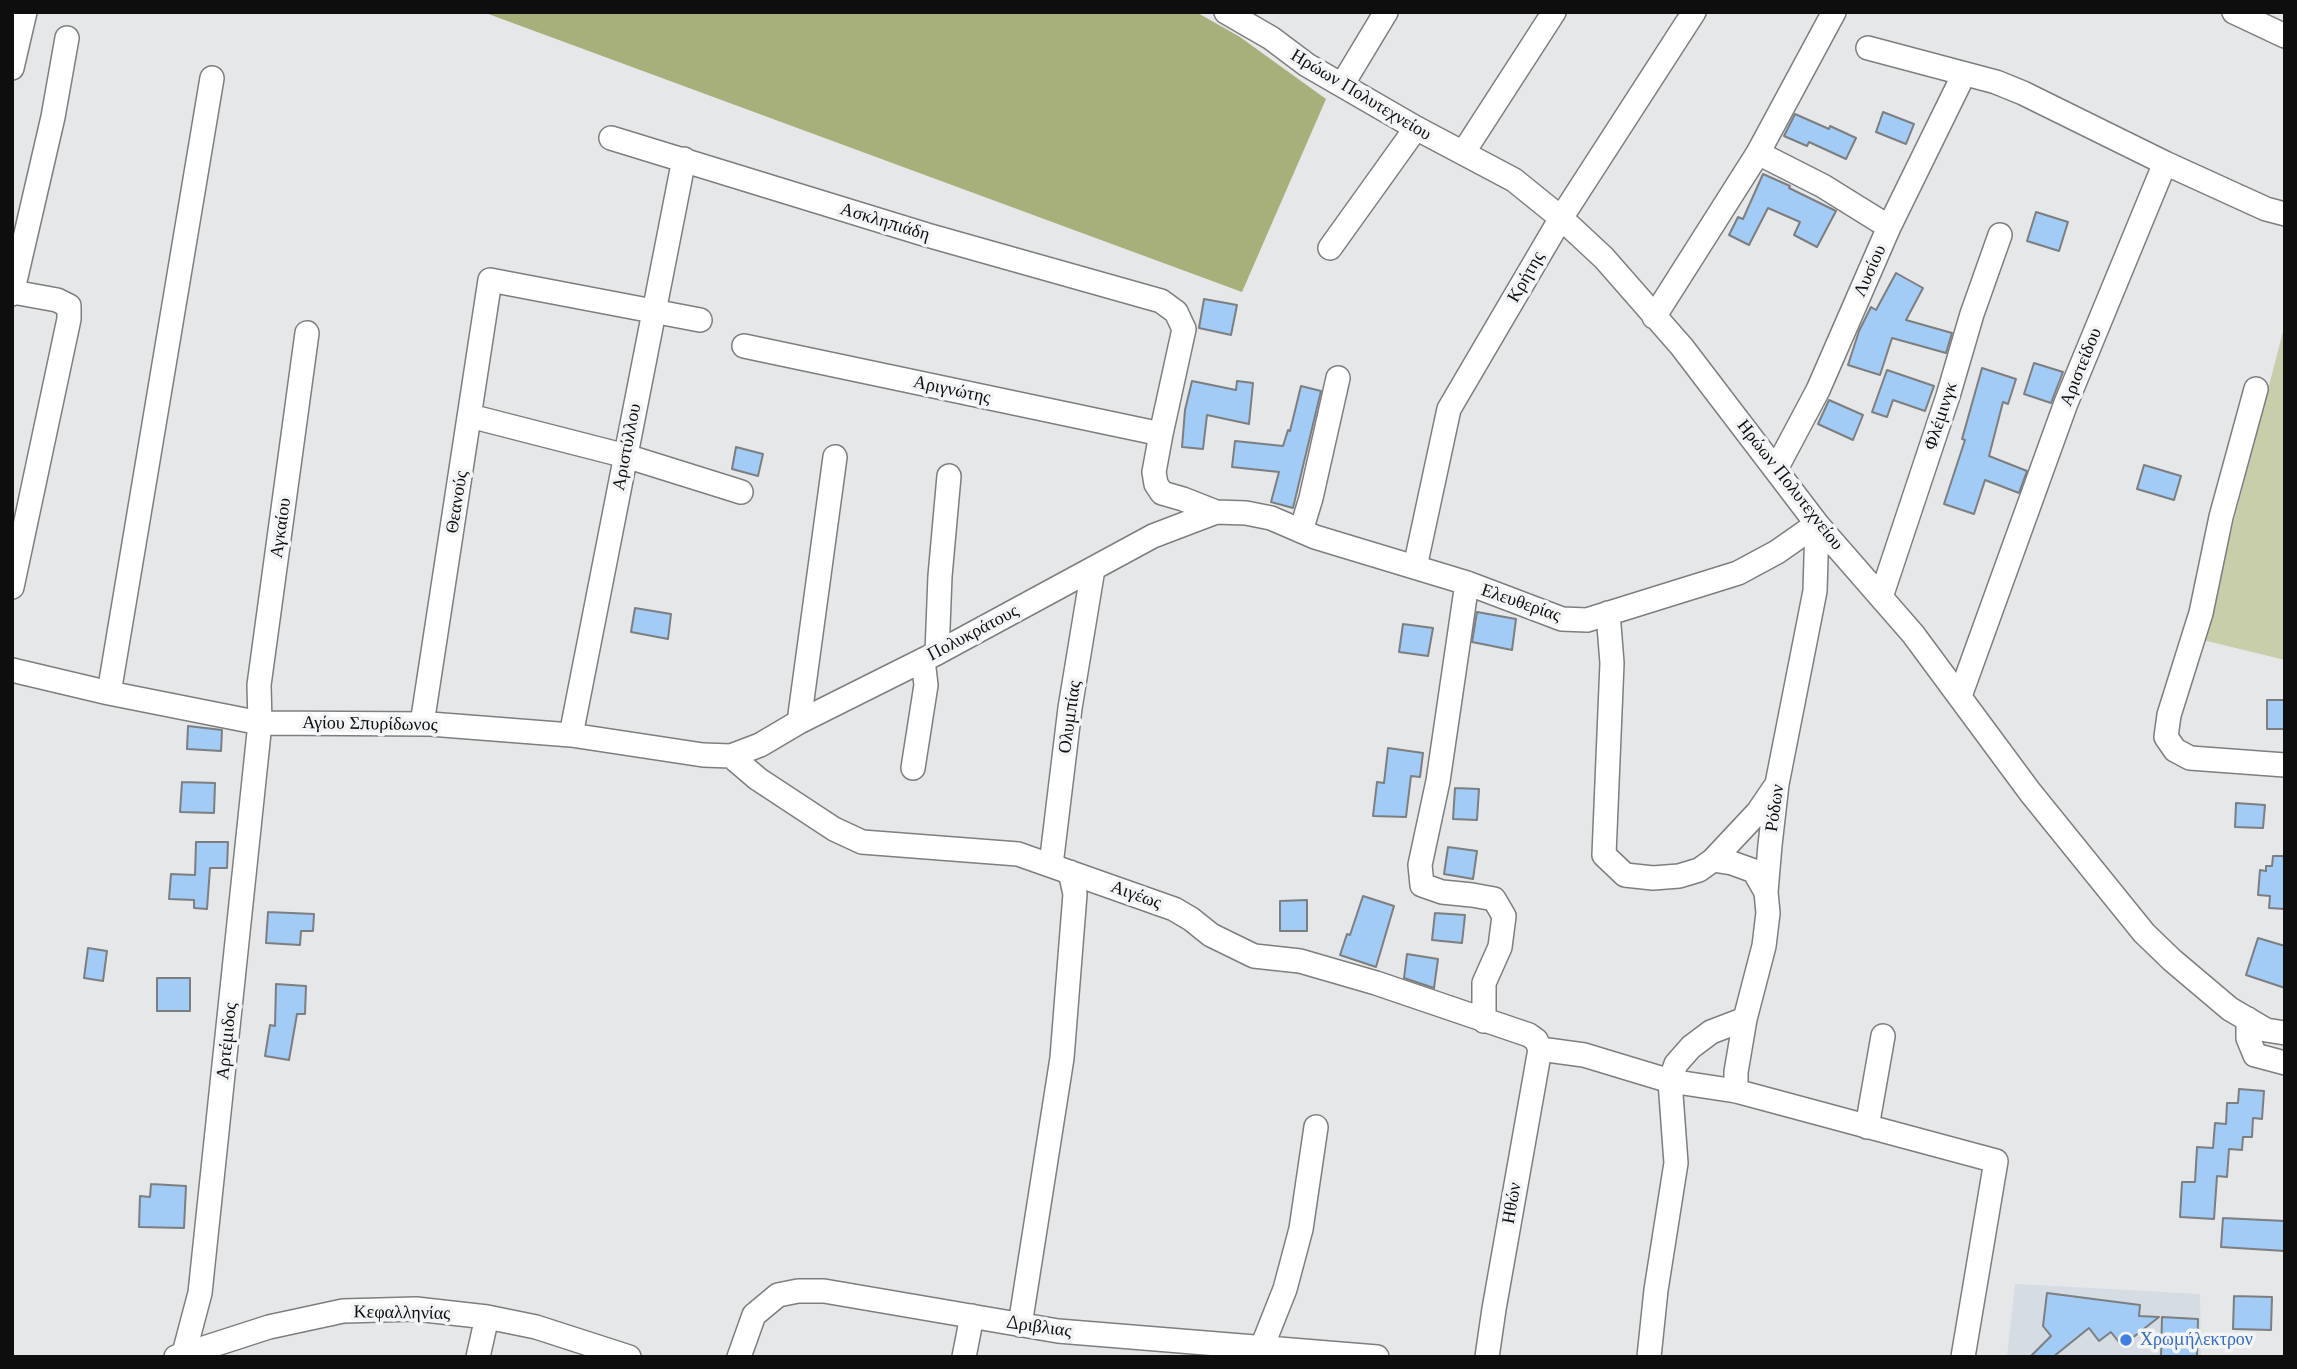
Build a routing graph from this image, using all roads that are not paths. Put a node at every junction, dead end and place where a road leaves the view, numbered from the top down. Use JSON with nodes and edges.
{"nodes":[{"id":1,"x":25,"y":12,"type":"edge"},
{"id":2,"x":1386,"y":12,"type":"edge"},
{"id":3,"x":1554,"y":12,"type":"edge"},
{"id":4,"x":1694,"y":12,"type":"edge"},
{"id":5,"x":1834,"y":12,"type":"edge"},
{"id":6,"x":2234,"y":12,"type":"edge"},
{"id":7,"x":1233,"y":14,"type":"edge"},
{"id":8,"x":2285,"y":36,"type":"edge"},
{"id":9,"x":67,"y":38,"type":"dead end"},
{"id":10,"x":1868,"y":48,"type":"dead end"},
{"id":11,"x":12,"y":68,"type":"edge"},
{"id":12,"x":1964,"y":74,"type":"junction"},
{"id":13,"x":212,"y":78,"type":"dead end"},
{"id":14,"x":1342,"y":85,"type":"junction"},
{"id":15,"x":1416,"y":128,"type":"junction"},
{"id":16,"x":611,"y":138,"type":"dead end"},
{"id":17,"x":1463,"y":153,"type":"junction"},
{"id":18,"x":1758,"y":153,"type":"junction"},
{"id":19,"x":684,"y":159,"type":"junction"},
{"id":20,"x":2165,"y":163,"type":"junction"},
{"id":21,"x":24,"y":197,"type":"edge"},
{"id":22,"x":2285,"y":215,"type":"edge"},
{"id":23,"x":1561,"y":218,"type":"junction"},
{"id":24,"x":1889,"y":227,"type":"junction"},
{"id":25,"x":2000,"y":235,"type":"dead end"},
{"id":26,"x":1330,"y":248,"type":"dead end"},
{"id":27,"x":13,"y":293,"type":"edge"},
{"id":28,"x":654,"y":312,"type":"junction"},
{"id":29,"x":1654,"y":317,"type":"junction"},
{"id":30,"x":700,"y":320,"type":"dead end"},
{"id":31,"x":307,"y":333,"type":"dead end"},
{"id":32,"x":744,"y":346,"type":"dead end"},
{"id":33,"x":1338,"y":378,"type":"dead end"},
{"id":34,"x":2256,"y":389,"type":"dead end"},
{"id":35,"x":470,"y":416,"type":"junction"},
{"id":36,"x":1161,"y":434,"type":"junction"},
{"id":37,"x":626,"y":456,"type":"junction"},
{"id":38,"x":835,"y":457,"type":"dead end"},
{"id":39,"x":1776,"y":469,"type":"junction"},
{"id":40,"x":949,"y":476,"type":"dead end"},
{"id":41,"x":741,"y":492,"type":"dead end"},
{"id":42,"x":1216,"y":512,"type":"junction"},
{"id":43,"x":1817,"y":524,"type":"junction"},
{"id":44,"x":1301,"y":531,"type":"junction"},
{"id":45,"x":1415,"y":567,"type":"junction"},
{"id":46,"x":1093,"y":569,"type":"junction"},
{"id":47,"x":1467,"y":583,"type":"junction"},
{"id":48,"x":12,"y":587,"type":"edge"},
{"id":49,"x":1881,"y":597,"type":"junction"},
{"id":50,"x":1608,"y":613,"type":"junction"},
{"id":51,"x":930,"y":656,"type":"junction"},
{"id":52,"x":12,"y":670,"type":"edge"},
{"id":53,"x":109,"y":693,"type":"junction"},
{"id":54,"x":1960,"y":696,"type":"junction"},
{"id":55,"x":799,"y":722,"type":"junction"},
{"id":56,"x":260,"y":723,"type":"junction"},
{"id":57,"x":422,"y":724,"type":"junction"},
{"id":58,"x":571,"y":735,"type":"junction"},
{"id":59,"x":731,"y":755,"type":"junction"},
{"id":60,"x":2285,"y":765,"type":"edge"},
{"id":61,"x":913,"y":768,"type":"dead end"},
{"id":62,"x":1777,"y":784,"type":"junction"},
{"id":63,"x":1713,"y":860,"type":"junction"},
{"id":64,"x":1060,"y":868,"type":"junction"},
{"id":65,"x":1766,"y":892,"type":"junction"},
{"id":66,"x":1745,"y":1019,"type":"junction"},
{"id":67,"x":2248,"y":1019,"type":"junction"},
{"id":68,"x":1484,"y":1021,"type":"junction"},
{"id":69,"x":2285,"y":1033,"type":"edge"},
{"id":70,"x":1883,"y":1036,"type":"dead end"},
{"id":71,"x":1540,"y":1049,"type":"junction"},
{"id":72,"x":2285,"y":1063,"type":"edge"},
{"id":73,"x":1670,"y":1081,"type":"junction"},
{"id":74,"x":1736,"y":1091,"type":"junction"},
{"id":75,"x":1316,"y":1127,"type":"dead end"},
{"id":76,"x":1867,"y":1127,"type":"junction"},
{"id":77,"x":486,"y":1317,"type":"junction"},
{"id":78,"x":972,"y":1317,"type":"junction"},
{"id":79,"x":1020,"y":1325,"type":"junction"},
{"id":80,"x":1262,"y":1347,"type":"junction"},
{"id":81,"x":582,"y":1349,"type":"edge"},
{"id":82,"x":181,"y":1356,"type":"edge"},
{"id":83,"x":478,"y":1357,"type":"edge"},
{"id":84,"x":629,"y":1357,"type":"edge"},
{"id":85,"x":739,"y":1357,"type":"edge"},
{"id":86,"x":964,"y":1357,"type":"edge"},
{"id":87,"x":1377,"y":1357,"type":"edge"},
{"id":88,"x":1487,"y":1357,"type":"edge"},
{"id":89,"x":1649,"y":1357,"type":"edge"},
{"id":90,"x":1963,"y":1357,"type":"edge"}],
"edges":[{"from":1,"to":11,"type":"street"},
{"from":2,"to":14,"type":"street"},
{"from":3,"to":17,"type":"street"},
{"from":4,"to":23,"type":"street","name":"Κρήτης"},
{"from":5,"to":18,"type":"street"},
{"from":6,"to":8,"type":"street"},
{"from":7,"to":14,"type":"street","name":"Ηρώων Πολυτεχνείου"},
{"from":9,"to":21,"type":"street"},
{"from":10,"to":12,"type":"street"},
{"from":12,"to":20,"type":"street"},
{"from":12,"to":24,"type":"street","name":"Λυσίου"},
{"from":13,"to":53,"type":"street"},
{"from":14,"to":15,"type":"street","name":"Ηρώων Πολυτεχνείου"},
{"from":15,"to":17,"type":"street","name":"Ηρώων Πολυτεχνείου"},
{"from":15,"to":26,"type":"street"},
{"from":16,"to":19,"type":"street","name":"Ασκληπιάδη"},
{"from":17,"to":23,"type":"street","name":"Ηρώων Πολυτεχνείου"},
{"from":18,"to":24,"type":"street"},
{"from":18,"to":29,"type":"street"},
{"from":19,"to":28,"type":"street","name":"Αριστύλλου"},
{"from":19,"to":36,"type":"street","name":"Ασκληπιάδη"},
{"from":20,"to":22,"type":"street"},
{"from":20,"to":54,"type":"street","name":"Αριστείδου"},
{"from":21,"to":27,"type":"street"},
{"from":23,"to":29,"type":"street","name":"Ηρώων Πολυτεχνείου"},
{"from":23,"to":45,"type":"street","name":"Κρήτης"},
{"from":24,"to":39,"type":"street","name":"Λυσίου"},
{"from":25,"to":49,"type":"street","name":"Φλέμινγκ"},
{"from":27,"to":48,"type":"street"},
{"from":28,"to":30,"type":"street"},
{"from":28,"to":35,"type":"street","name":"Θεανούς"},
{"from":28,"to":37,"type":"street","name":"Αριστύλλου"},
{"from":29,"to":39,"type":"street","name":"Ηρώων Πολυτεχνείου"},
{"from":31,"to":56,"type":"street","name":"Αγκαίου"},
{"from":32,"to":36,"type":"street","name":"Αριγνώτης"},
{"from":33,"to":44,"type":"street"},
{"from":34,"to":60,"type":"street"},
{"from":35,"to":37,"type":"street"},
{"from":35,"to":57,"type":"street","name":"Θεανούς"},
{"from":36,"to":42,"type":"street"},
{"from":37,"to":41,"type":"street"},
{"from":37,"to":58,"type":"street","name":"Αριστύλλου"},
{"from":38,"to":55,"type":"street"},
{"from":39,"to":43,"type":"street","name":"Ηρώων Πολυτεχνείου"},
{"from":40,"to":51,"type":"street"},
{"from":42,"to":44,"type":"street","name":"Ελευθερίας"},
{"from":42,"to":46,"type":"street","name":"Πολυκράτους"},
{"from":43,"to":49,"type":"street","name":"Ηρώων Πολυτεχνείου"},
{"from":43,"to":50,"type":"street","name":"Ελευθερίας"},
{"from":43,"to":62,"type":"street","name":"Ρόδων"},
{"from":44,"to":45,"type":"street","name":"Ελευθερίας"},
{"from":45,"to":47,"type":"street","name":"Ελευθερίας"},
{"from":46,"to":51,"type":"street","name":"Πολυκράτους"},
{"from":46,"to":64,"type":"street","name":"Ολυμπίας"},
{"from":47,"to":50,"type":"street","name":"Ελευθερίας"},
{"from":47,"to":68,"type":"street"},
{"from":49,"to":54,"type":"street","name":"Ηρώων Πολυτεχνείου"},
{"from":50,"to":63,"type":"street"},
{"from":51,"to":55,"type":"street","name":"Πολυκράτους"},
{"from":51,"to":61,"type":"street"},
{"from":52,"to":53,"type":"street","name":"Αγίου Σπυρίδωνος"},
{"from":53,"to":56,"type":"street","name":"Αγίου Σπυρίδωνος"},
{"from":54,"to":67,"type":"street","name":"Ηρώων Πολυτεχνείου"},
{"from":55,"to":59,"type":"street","name":"Πολυκράτους"},
{"from":56,"to":57,"type":"street","name":"Αγίου Σπυρίδωνος"},
{"from":56,"to":82,"type":"street","name":"Αρτέμιδος"},
{"from":57,"to":58,"type":"street","name":"Αγίου Σπυρίδωνος"},
{"from":58,"to":59,"type":"street","name":"Αγίου Σπυρίδωνος"},
{"from":59,"to":64,"type":"street","name":"Αιγέως"},
{"from":62,"to":63,"type":"street"},
{"from":62,"to":65,"type":"street","name":"Ρόδων"},
{"from":63,"to":65,"type":"street"},
{"from":64,"to":68,"type":"street","name":"Αιγέως"},
{"from":64,"to":79,"type":"street","name":"Ολυμπίας"},
{"from":65,"to":66,"type":"street","name":"Ρόδων"},
{"from":66,"to":73,"type":"street"},
{"from":66,"to":74,"type":"street","name":"Ρόδων"},
{"from":67,"to":69,"type":"street","name":"Ηρώων Πολυτεχνείου"},
{"from":67,"to":72,"type":"street"},
{"from":68,"to":71,"type":"street","name":"Αιγέως"},
{"from":70,"to":76,"type":"street"},
{"from":71,"to":73,"type":"street"},
{"from":71,"to":88,"type":"street","name":"Ηθών"},
{"from":73,"to":74,"type":"street"},
{"from":73,"to":89,"type":"street"},
{"from":74,"to":76,"type":"street"},
{"from":75,"to":80,"type":"street"},
{"from":76,"to":90,"type":"street"},
{"from":77,"to":81,"type":"street","name":"Κεφαλληνίας"},
{"from":77,"to":82,"type":"street","name":"Κεφαλληνίας"},
{"from":77,"to":83,"type":"street"},
{"from":78,"to":79,"type":"street","name":"Δριβλιας"},
{"from":78,"to":85,"type":"street","name":"Δριβλιας"},
{"from":78,"to":86,"type":"street"},
{"from":79,"to":80,"type":"street","name":"Δριβλιας"},
{"from":80,"to":87,"type":"street","name":"Δριβλιας"},
{"from":81,"to":84,"type":"street","name":"Κεφαλληνίας"}]}
